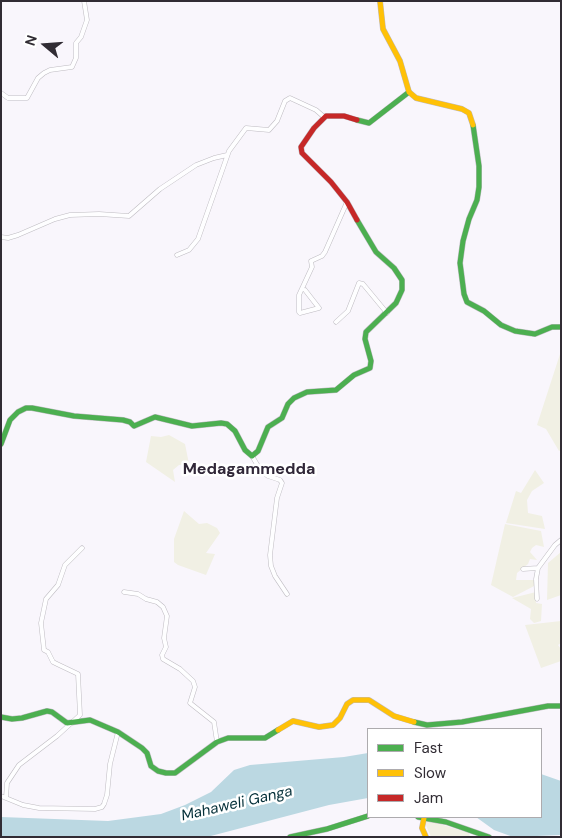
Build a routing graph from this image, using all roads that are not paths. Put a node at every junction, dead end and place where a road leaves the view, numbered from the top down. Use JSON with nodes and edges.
{"nodes":[{"id":1,"x":84,"y":1,"type":"edge"},
{"id":2,"x":380,"y":1,"type":"edge"},
{"id":3,"x":408,"y":92,"type":"junction"},
{"id":4,"x":1,"y":93,"type":"edge"},
{"id":5,"x":324,"y":117,"type":"junction"},
{"id":6,"x":227,"y":156,"type":"junction"},
{"id":7,"x":347,"y":202,"type":"junction"},
{"id":8,"x":1,"y":237,"type":"edge"},
{"id":9,"x":177,"y":255,"type":"dead end"},
{"id":10,"x":305,"y":290,"type":"dead end"},
{"id":11,"x":387,"y":313,"type":"junction"},
{"id":12,"x":336,"y":322,"type":"dead end"},
{"id":13,"x":561,"y":327,"type":"edge"},
{"id":14,"x":1,"y":444,"type":"edge"},
{"id":15,"x":252,"y":456,"type":"junction"},
{"id":16,"x":561,"y":540,"type":"edge"},
{"id":17,"x":82,"y":548,"type":"dead end"},
{"id":18,"x":538,"y":568,"type":"junction"},
{"id":19,"x":523,"y":569,"type":"dead end"},
{"id":20,"x":124,"y":592,"type":"dead end"},
{"id":21,"x":286,"y":594,"type":"dead end"},
{"id":22,"x":537,"y":599,"type":"dead end"},
{"id":23,"x":561,"y":706,"type":"edge"},
{"id":24,"x":1,"y":717,"type":"edge"},
{"id":25,"x":70,"y":724,"type":"junction"},
{"id":26,"x":118,"y":732,"type":"junction"},
{"id":27,"x":217,"y":742,"type":"junction"},
{"id":28,"x":1,"y":796,"type":"edge"},
{"id":29,"x":6,"y":798,"type":"junction"},
{"id":30,"x":367,"y":816,"type":"edge"},
{"id":31,"x":424,"y":818,"type":"joint"},
{"id":32,"x":290,"y":837,"type":"edge"},
{"id":33,"x":426,"y":837,"type":"edge"},
{"id":34,"x":489,"y":837,"type":"edge"}],
"edges":[{"from":1,"to":4,"type":"street"},
{"from":2,"to":3,"type":"street"},
{"from":3,"to":5,"type":"street"},
{"from":3,"to":13,"type":"street"},
{"from":5,"to":6,"type":"street"},
{"from":5,"to":7,"type":"street"},
{"from":6,"to":8,"type":"street"},
{"from":6,"to":9,"type":"street"},
{"from":7,"to":10,"type":"street"},
{"from":7,"to":11,"type":"street"},
{"from":11,"to":12,"type":"street"},
{"from":11,"to":15,"type":"street"},
{"from":14,"to":15,"type":"street"},
{"from":15,"to":21,"type":"street"},
{"from":16,"to":18,"type":"street"},
{"from":17,"to":25,"type":"street"},
{"from":18,"to":19,"type":"street"},
{"from":18,"to":22,"type":"street"},
{"from":20,"to":27,"type":"street"},
{"from":23,"to":27,"type":"street"},
{"from":24,"to":25,"type":"street"},
{"from":25,"to":26,"type":"street"},
{"from":25,"to":29,"type":"street"},
{"from":26,"to":27,"type":"street"},
{"from":26,"to":29,"type":"street"},
{"from":28,"to":29,"type":"street"},
{"from":30,"to":32,"type":"street"},
{"from":31,"to":33,"type":"street"},
{"from":31,"to":34,"type":"street"}]}
